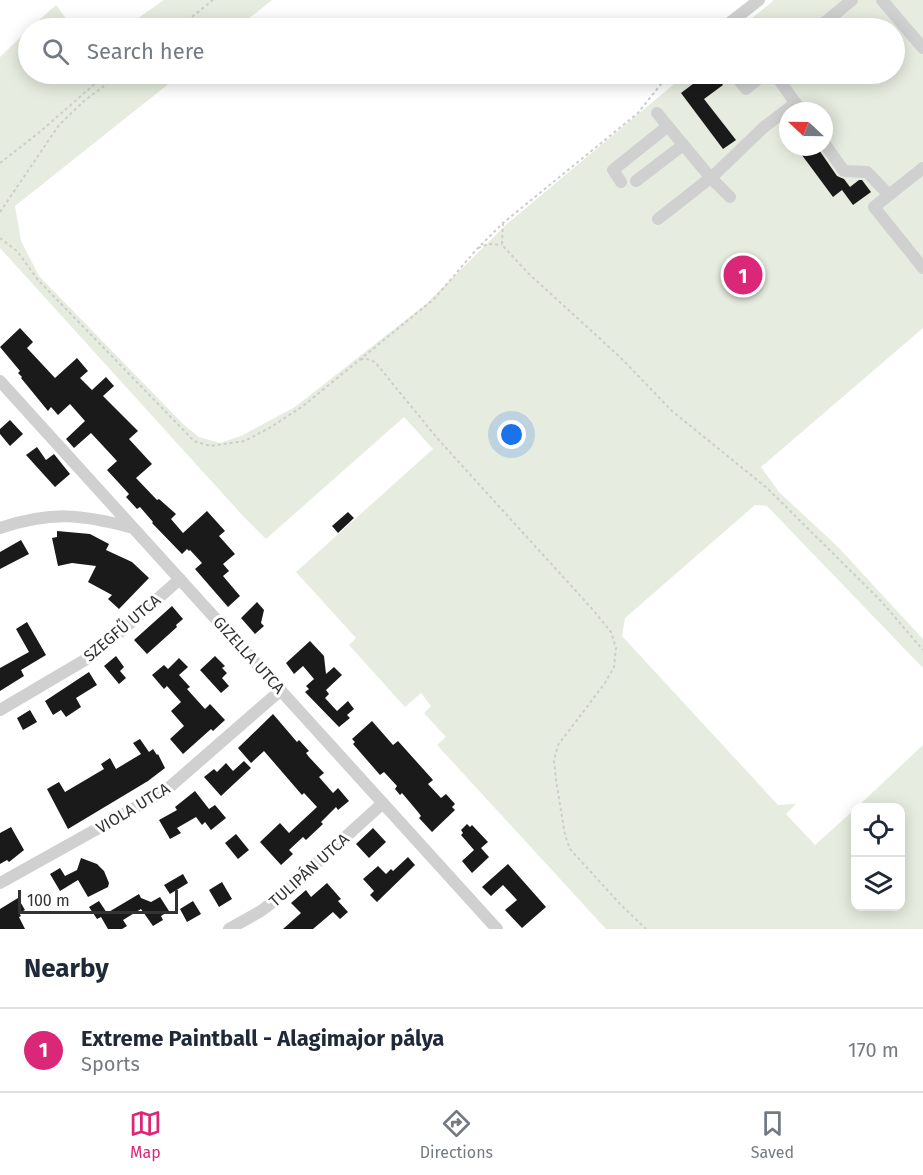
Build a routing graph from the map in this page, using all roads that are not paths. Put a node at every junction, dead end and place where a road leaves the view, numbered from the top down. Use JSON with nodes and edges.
{"nodes":[{"id":1,"x":759,"y":0,"type":"edge"},
{"id":2,"x":852,"y":0,"type":"edge"},
{"id":3,"x":882,"y":0,"type":"edge"},
{"id":4,"x":736,"y":18,"type":"edge"},
{"id":5,"x":830,"y":18,"type":"edge"},
{"id":6,"x":897,"y":18,"type":"edge"},
{"id":7,"x":905,"y":27,"type":"edge"},
{"id":8,"x":923,"y":48,"type":"edge"},
{"id":9,"x":782,"y":84,"type":"edge"},
{"id":10,"x":795,"y":102,"type":"edge"},
{"id":11,"x":657,"y":113,"type":"dead end"},
{"id":12,"x":779,"y":118,"type":"edge"},
{"id":13,"x":668,"y":126,"type":"junction"},
{"id":14,"x":683,"y":145,"type":"junction"},
{"id":15,"x":833,"y":156,"type":"edge"},
{"id":16,"x":923,"y":168,"type":"edge"},
{"id":17,"x":710,"y":177,"type":"junction"},
{"id":18,"x":636,"y":181,"type":"dead end"},
{"id":19,"x":621,"y":182,"type":"dead end"},
{"id":20,"x":889,"y":195,"type":"junction"},
{"id":21,"x":730,"y":197,"type":"dead end"},
{"id":22,"x":658,"y":219,"type":"dead end"},
{"id":23,"x":923,"y":268,"type":"edge"},
{"id":24,"x":0,"y":381,"type":"edge"},
{"id":25,"x":0,"y":528,"type":"edge"},
{"id":26,"x":134,"y":528,"type":"junction"},
{"id":27,"x":180,"y":579,"type":"junction"},
{"id":28,"x":281,"y":690,"type":"junction"},
{"id":29,"x":0,"y":710,"type":"edge"},
{"id":30,"x":383,"y":803,"type":"junction"},
{"id":31,"x":0,"y":883,"type":"edge"},
{"id":32,"x":229,"y":929,"type":"edge"},
{"id":33,"x":497,"y":929,"type":"edge"}],
"edges":[{"from":1,"to":4,"type":"street"},
{"from":2,"to":5,"type":"street"},
{"from":3,"to":6,"type":"street"},
{"from":7,"to":8,"type":"street"},
{"from":9,"to":10,"type":"street"},
{"from":11,"to":13,"type":"street"},
{"from":12,"to":17,"type":"street"},
{"from":13,"to":14,"type":"street"},
{"from":13,"to":19,"type":"street"},
{"from":14,"to":17,"type":"street"},
{"from":14,"to":18,"type":"street"},
{"from":15,"to":20,"type":"street"},
{"from":16,"to":20,"type":"street"},
{"from":17,"to":21,"type":"street"},
{"from":17,"to":22,"type":"street"},
{"from":20,"to":23,"type":"street"},
{"from":24,"to":26,"type":"street","name":"GIZELLA UTCA"},
{"from":25,"to":26,"type":"street"},
{"from":26,"to":27,"type":"street","name":"GIZELLA UTCA"},
{"from":27,"to":28,"type":"street","name":"GIZELLA UTCA"},
{"from":27,"to":29,"type":"street","name":"SZEGFŰ UTCA"},
{"from":28,"to":30,"type":"street","name":"GIZELLA UTCA"},
{"from":28,"to":31,"type":"street","name":"VIOLA UTCA"},
{"from":30,"to":32,"type":"street","name":"TULIPÁN UTCA"},
{"from":30,"to":33,"type":"street","name":"GIZELLA UTCA"}]}
